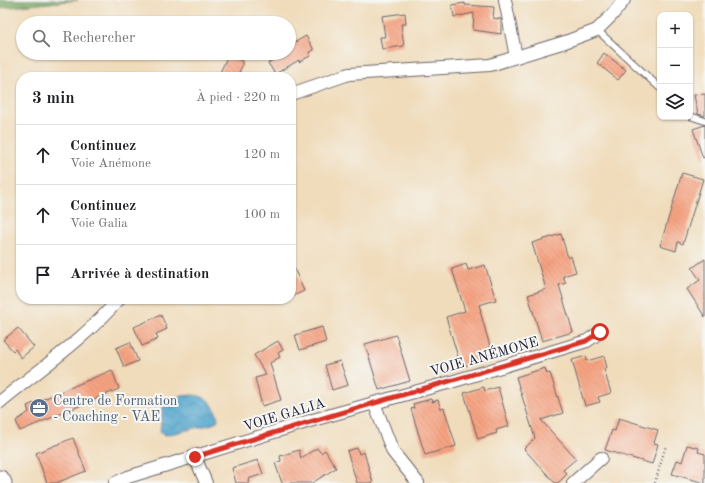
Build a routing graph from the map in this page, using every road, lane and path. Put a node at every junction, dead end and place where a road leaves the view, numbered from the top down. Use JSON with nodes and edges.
{"nodes":[{"id":1,"x":505,"y":0,"type":"edge"},
{"id":2,"x":624,"y":0,"type":"edge"},
{"id":3,"x":597,"y":30,"type":"junction"},
{"id":4,"x":516,"y":57,"type":"junction"},
{"id":5,"x":657,"y":85,"type":"edge"},
{"id":6,"x":296,"y":92,"type":"edge"},
{"id":7,"x":693,"y":117,"type":"edge"},
{"id":8,"x":705,"y":121,"type":"edge"},
{"id":9,"x":115,"y":304,"type":"edge"},
{"id":10,"x":600,"y":332,"type":"dead end"},
{"id":11,"x":11,"y":393,"type":"junction"},
{"id":12,"x":0,"y":402,"type":"edge"},
{"id":13,"x":374,"y":403,"type":"junction"},
{"id":14,"x":0,"y":411,"type":"edge"},
{"id":15,"x":666,"y":445,"type":"dead end"},
{"id":16,"x":195,"y":457,"type":"junction"},
{"id":17,"x":601,"y":458,"type":"dead end"},
{"id":18,"x":0,"y":480,"type":"edge"},
{"id":19,"x":2,"y":483,"type":"edge"},
{"id":20,"x":115,"y":483,"type":"edge"},
{"id":21,"x":206,"y":483,"type":"edge"},
{"id":22,"x":418,"y":483,"type":"edge"},
{"id":23,"x":573,"y":483,"type":"edge"},
{"id":24,"x":655,"y":483,"type":"edge"}],
"edges":[{"from":1,"to":4,"type":"street"},
{"from":2,"to":3,"type":"street"},
{"from":3,"to":4,"type":"street"},
{"from":3,"to":5,"type":"lane"},
{"from":4,"to":6,"type":"street"},
{"from":7,"to":8,"type":"lane"},
{"from":9,"to":11,"type":"street"},
{"from":10,"to":13,"type":"street","name":"VOIE ANÉMONE"},
{"from":11,"to":12,"type":"street"},
{"from":11,"to":14,"type":"street"},
{"from":13,"to":16,"type":"street","name":"VOIE GALIA"},
{"from":13,"to":22,"type":"street"},
{"from":15,"to":24,"type":"path"},
{"from":16,"to":20,"type":"street","name":"VOIE GALIA"},
{"from":16,"to":21,"type":"street"},
{"from":17,"to":23,"type":"street"},
{"from":18,"to":19,"type":"main road"}]}
